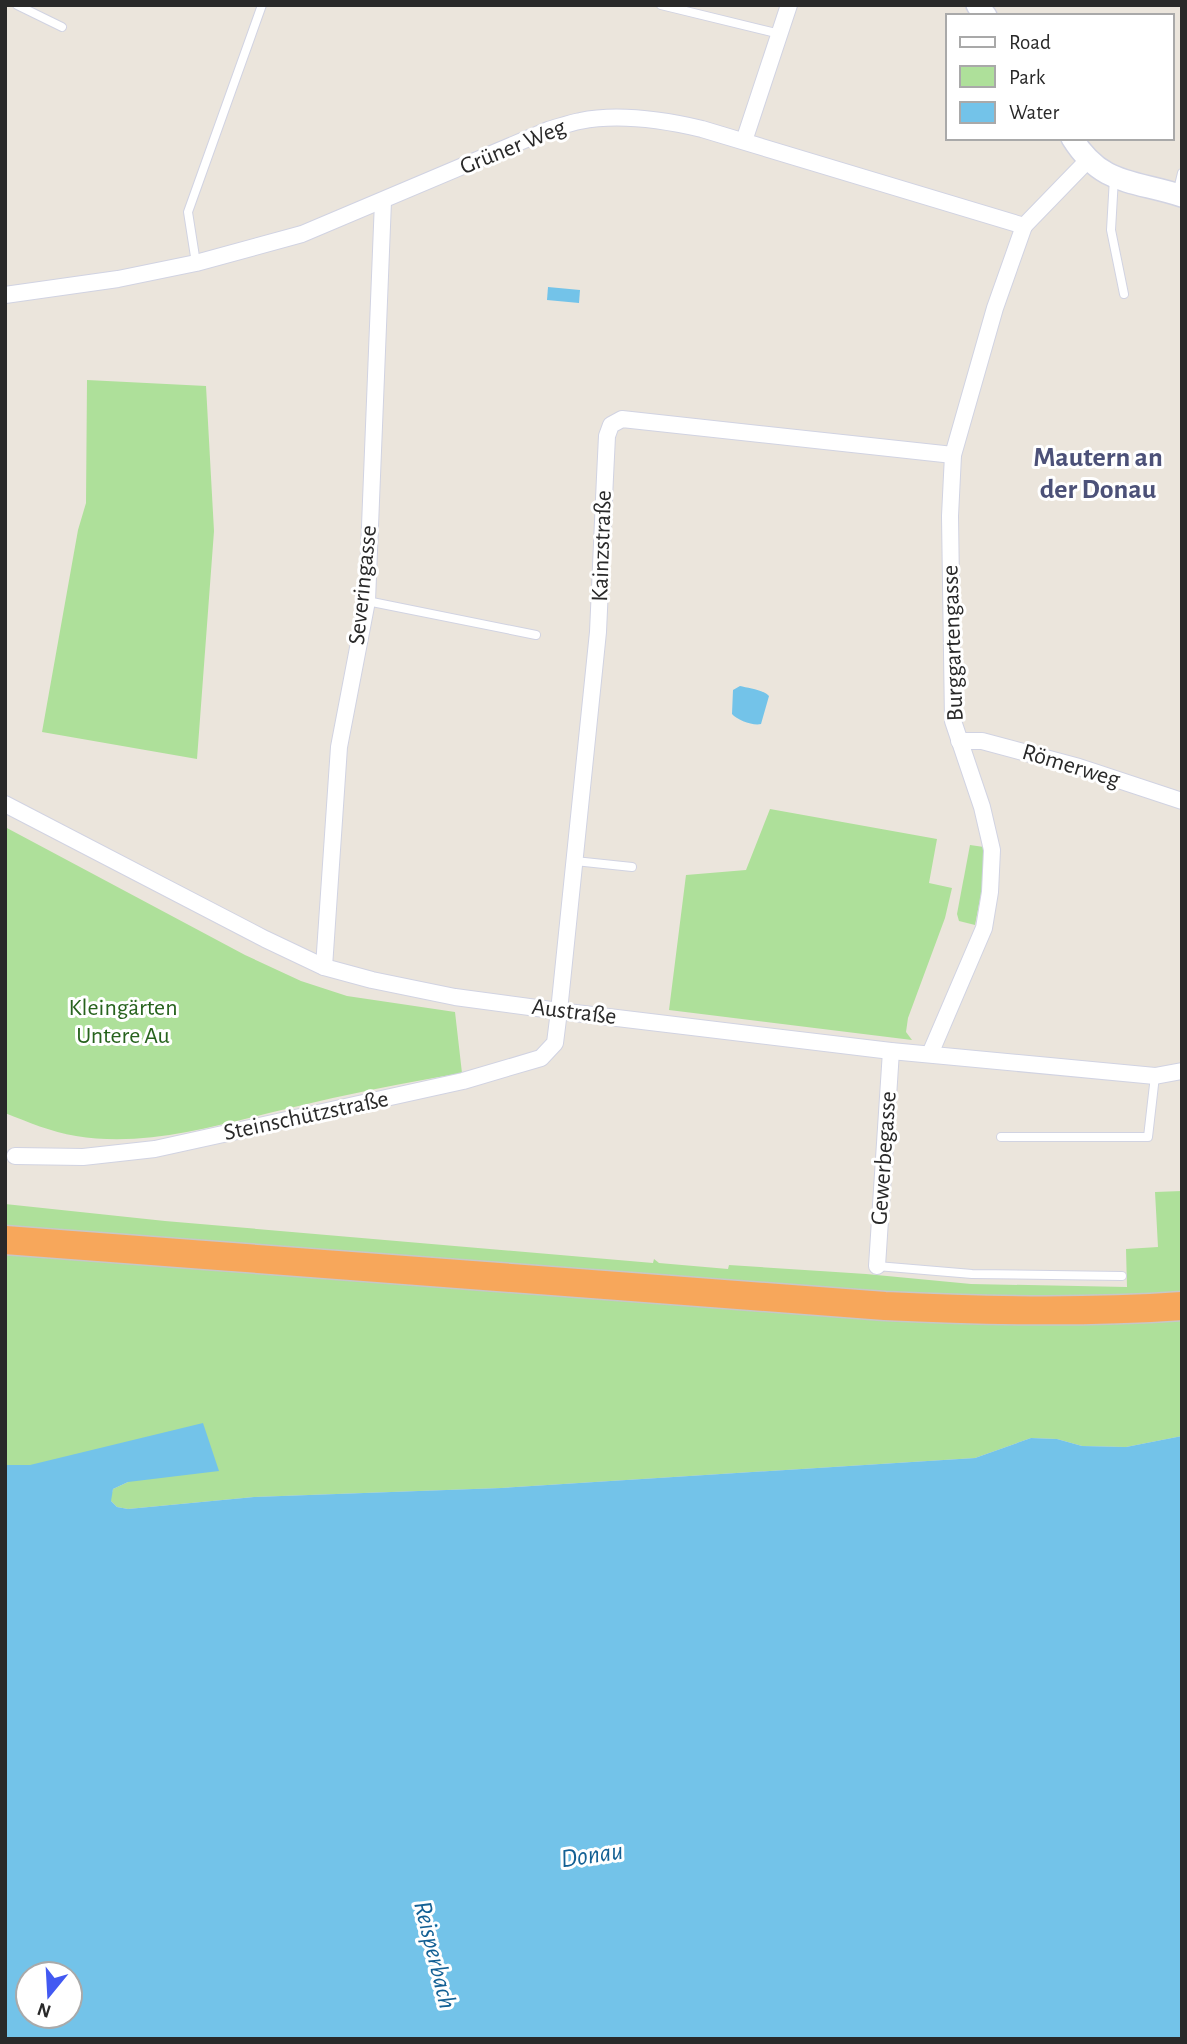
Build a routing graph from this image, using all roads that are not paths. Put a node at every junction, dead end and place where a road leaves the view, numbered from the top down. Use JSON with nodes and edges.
{"nodes":[{"id":1,"x":17,"y":5,"type":"edge"},
{"id":2,"x":262,"y":5,"type":"edge"},
{"id":3,"x":661,"y":5,"type":"edge"},
{"id":4,"x":789,"y":5,"type":"edge"},
{"id":5,"x":62,"y":27,"type":"dead end"},
{"id":6,"x":780,"y":34,"type":"junction"},
{"id":7,"x":1073,"y":140,"type":"edge"},
{"id":8,"x":744,"y":141,"type":"junction"},
{"id":9,"x":1088,"y":160,"type":"junction"},
{"id":10,"x":1182,"y":173,"type":"edge"},
{"id":11,"x":1114,"y":178,"type":"junction"},
{"id":12,"x":1179,"y":195,"type":"edge"},
{"id":13,"x":383,"y":201,"type":"junction"},
{"id":14,"x":1024,"y":226,"type":"junction"},
{"id":15,"x":195,"y":263,"type":"junction"},
{"id":16,"x":1124,"y":294,"type":"dead end"},
{"id":17,"x":5,"y":295,"type":"edge"},
{"id":18,"x":953,"y":455,"type":"junction"},
{"id":19,"x":367,"y":601,"type":"junction"},
{"id":20,"x":536,"y":635,"type":"dead end"},
{"id":21,"x":959,"y":741,"type":"junction"},
{"id":22,"x":1182,"y":801,"type":"edge"},
{"id":23,"x":5,"y":804,"type":"edge"},
{"id":24,"x":575,"y":861,"type":"junction"},
{"id":25,"x":632,"y":867,"type":"dead end"},
{"id":26,"x":324,"y":967,"type":"junction"},
{"id":27,"x":559,"y":1011,"type":"junction"},
{"id":28,"x":891,"y":1051,"type":"junction"},
{"id":29,"x":930,"y":1054,"type":"junction"},
{"id":30,"x":1182,"y":1071,"type":"edge"},
{"id":31,"x":1155,"y":1076,"type":"junction"},
{"id":32,"x":1002,"y":1137,"type":"dead end"},
{"id":33,"x":15,"y":1156,"type":"dead end"},
{"id":34,"x":5,"y":1240,"type":"edge"},
{"id":35,"x":877,"y":1266,"type":"joint"},
{"id":36,"x":1122,"y":1276,"type":"dead end"},
{"id":37,"x":1182,"y":1306,"type":"edge"}],
"edges":[{"from":1,"to":5,"type":"lane"},
{"from":2,"to":15,"type":"lane"},
{"from":3,"to":6,"type":"lane"},
{"from":4,"to":6,"type":"street"},
{"from":6,"to":8,"type":"street"},
{"from":7,"to":9,"type":"main road"},
{"from":8,"to":13,"type":"street","name":"Grüner Weg"},
{"from":8,"to":14,"type":"street","name":"Grüner Weg"},
{"from":9,"to":11,"type":"main road"},
{"from":9,"to":14,"type":"street"},
{"from":10,"to":12,"type":"lane"},
{"from":11,"to":12,"type":"main road"},
{"from":11,"to":16,"type":"lane"},
{"from":13,"to":15,"type":"street","name":"Grüner Weg"},
{"from":13,"to":19,"type":"street","name":"Severingasse"},
{"from":14,"to":18,"type":"street","name":"Burggartengasse"},
{"from":15,"to":17,"type":"street","name":"Grüner Weg"},
{"from":18,"to":21,"type":"street","name":"Burggartengasse"},
{"from":18,"to":24,"type":"street","name":"Kainzstraße"},
{"from":19,"to":20,"type":"lane"},
{"from":19,"to":26,"type":"street","name":"Severingasse"},
{"from":21,"to":22,"type":"street","name":"Römerweg"},
{"from":21,"to":29,"type":"street","name":"Burggartengasse"},
{"from":23,"to":26,"type":"street","name":"Austraße"},
{"from":24,"to":25,"type":"lane"},
{"from":24,"to":27,"type":"street","name":"Kainzstraße"},
{"from":26,"to":27,"type":"street","name":"Austraße"},
{"from":27,"to":28,"type":"street","name":"Austraße"},
{"from":27,"to":33,"type":"street","name":"Steinschützstraße"},
{"from":28,"to":29,"type":"street","name":"Austraße"},
{"from":28,"to":35,"type":"street","name":"Gewerbegasse"},
{"from":29,"to":31,"type":"street","name":"Austraße"},
{"from":30,"to":31,"type":"street","name":"Austraße"},
{"from":31,"to":32,"type":"lane"},
{"from":34,"to":37,"type":"highway"},
{"from":35,"to":36,"type":"lane"}]}
